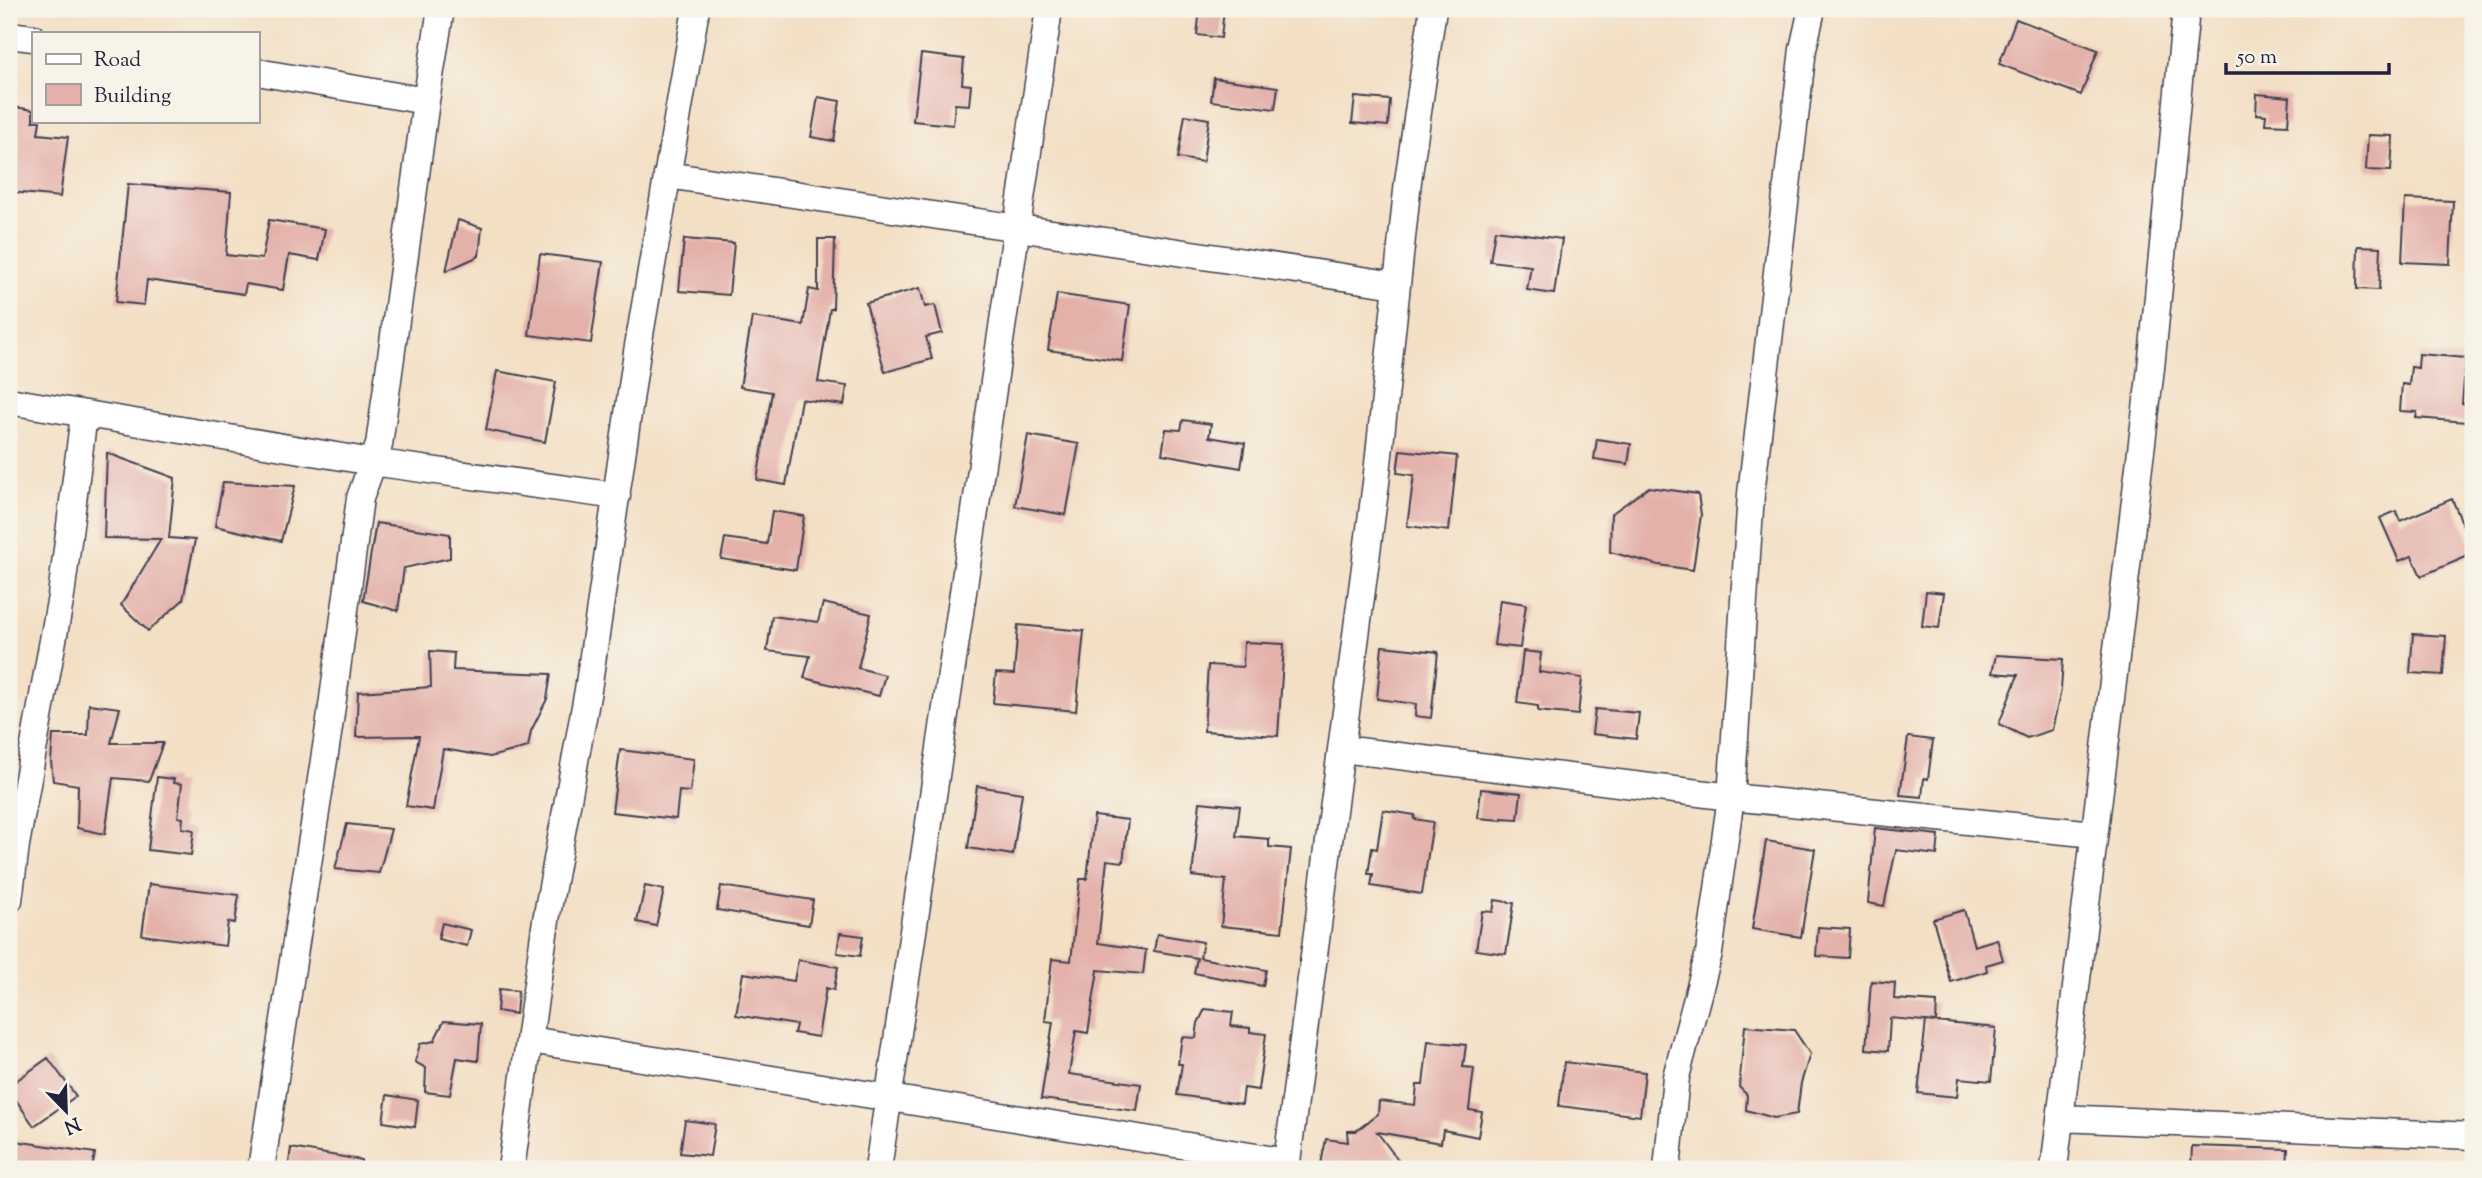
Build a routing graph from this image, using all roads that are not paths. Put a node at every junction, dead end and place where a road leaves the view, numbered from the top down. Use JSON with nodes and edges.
{"nodes":[{"id":1,"x":441,"y":9,"type":"edge"},
{"id":2,"x":696,"y":9,"type":"edge"},
{"id":3,"x":1049,"y":9,"type":"edge"},
{"id":4,"x":1433,"y":9,"type":"edge"},
{"id":5,"x":1812,"y":9,"type":"edge"},
{"id":6,"x":2186,"y":9,"type":"edge"},
{"id":7,"x":9,"y":35,"type":"edge"},
{"id":8,"x":32,"y":38,"type":"edge"},
{"id":9,"x":259,"y":72,"type":"edge"},
{"id":10,"x":426,"y":102,"type":"junction"},
{"id":11,"x":667,"y":175,"type":"junction"},
{"id":12,"x":1017,"y":228,"type":"junction"},
{"id":13,"x":1396,"y":285,"type":"junction"},
{"id":14,"x":9,"y":401,"type":"edge"},
{"id":15,"x":84,"y":415,"type":"junction"},
{"id":16,"x":372,"y":462,"type":"junction"},
{"id":17,"x":617,"y":496,"type":"junction"},
{"id":18,"x":1342,"y":749,"type":"junction"},
{"id":19,"x":1731,"y":797,"type":"junction"},
{"id":20,"x":2094,"y":834,"type":"junction"},
{"id":21,"x":9,"y":900,"type":"edge"},
{"id":22,"x":530,"y":1041,"type":"junction"},
{"id":23,"x":888,"y":1098,"type":"junction"},
{"id":24,"x":2060,"y":1118,"type":"junction"},
{"id":25,"x":2473,"y":1136,"type":"edge"},
{"id":26,"x":1287,"y":1166,"type":"edge"},
{"id":27,"x":261,"y":1169,"type":"edge"},
{"id":28,"x":510,"y":1169,"type":"edge"},
{"id":29,"x":878,"y":1169,"type":"edge"},
{"id":30,"x":1667,"y":1169,"type":"edge"},
{"id":31,"x":2054,"y":1169,"type":"edge"}],
"edges":[{"from":1,"to":10,"type":"street"},
{"from":2,"to":11,"type":"street"},
{"from":3,"to":12,"type":"street"},
{"from":4,"to":13,"type":"street"},
{"from":5,"to":19,"type":"street"},
{"from":6,"to":20,"type":"street"},
{"from":7,"to":8,"type":"street"},
{"from":9,"to":10,"type":"street"},
{"from":10,"to":16,"type":"street"},
{"from":11,"to":12,"type":"street"},
{"from":11,"to":17,"type":"street"},
{"from":12,"to":13,"type":"street"},
{"from":12,"to":23,"type":"street"},
{"from":13,"to":18,"type":"street"},
{"from":14,"to":15,"type":"street"},
{"from":15,"to":16,"type":"street"},
{"from":15,"to":21,"type":"street"},
{"from":16,"to":17,"type":"street"},
{"from":16,"to":27,"type":"street"},
{"from":17,"to":22,"type":"street"},
{"from":18,"to":19,"type":"street"},
{"from":18,"to":26,"type":"street"},
{"from":19,"to":20,"type":"street"},
{"from":19,"to":30,"type":"street"},
{"from":20,"to":24,"type":"street"},
{"from":22,"to":23,"type":"street"},
{"from":22,"to":28,"type":"street"},
{"from":23,"to":26,"type":"street"},
{"from":23,"to":29,"type":"street"},
{"from":24,"to":25,"type":"street"},
{"from":24,"to":31,"type":"street"}]}
